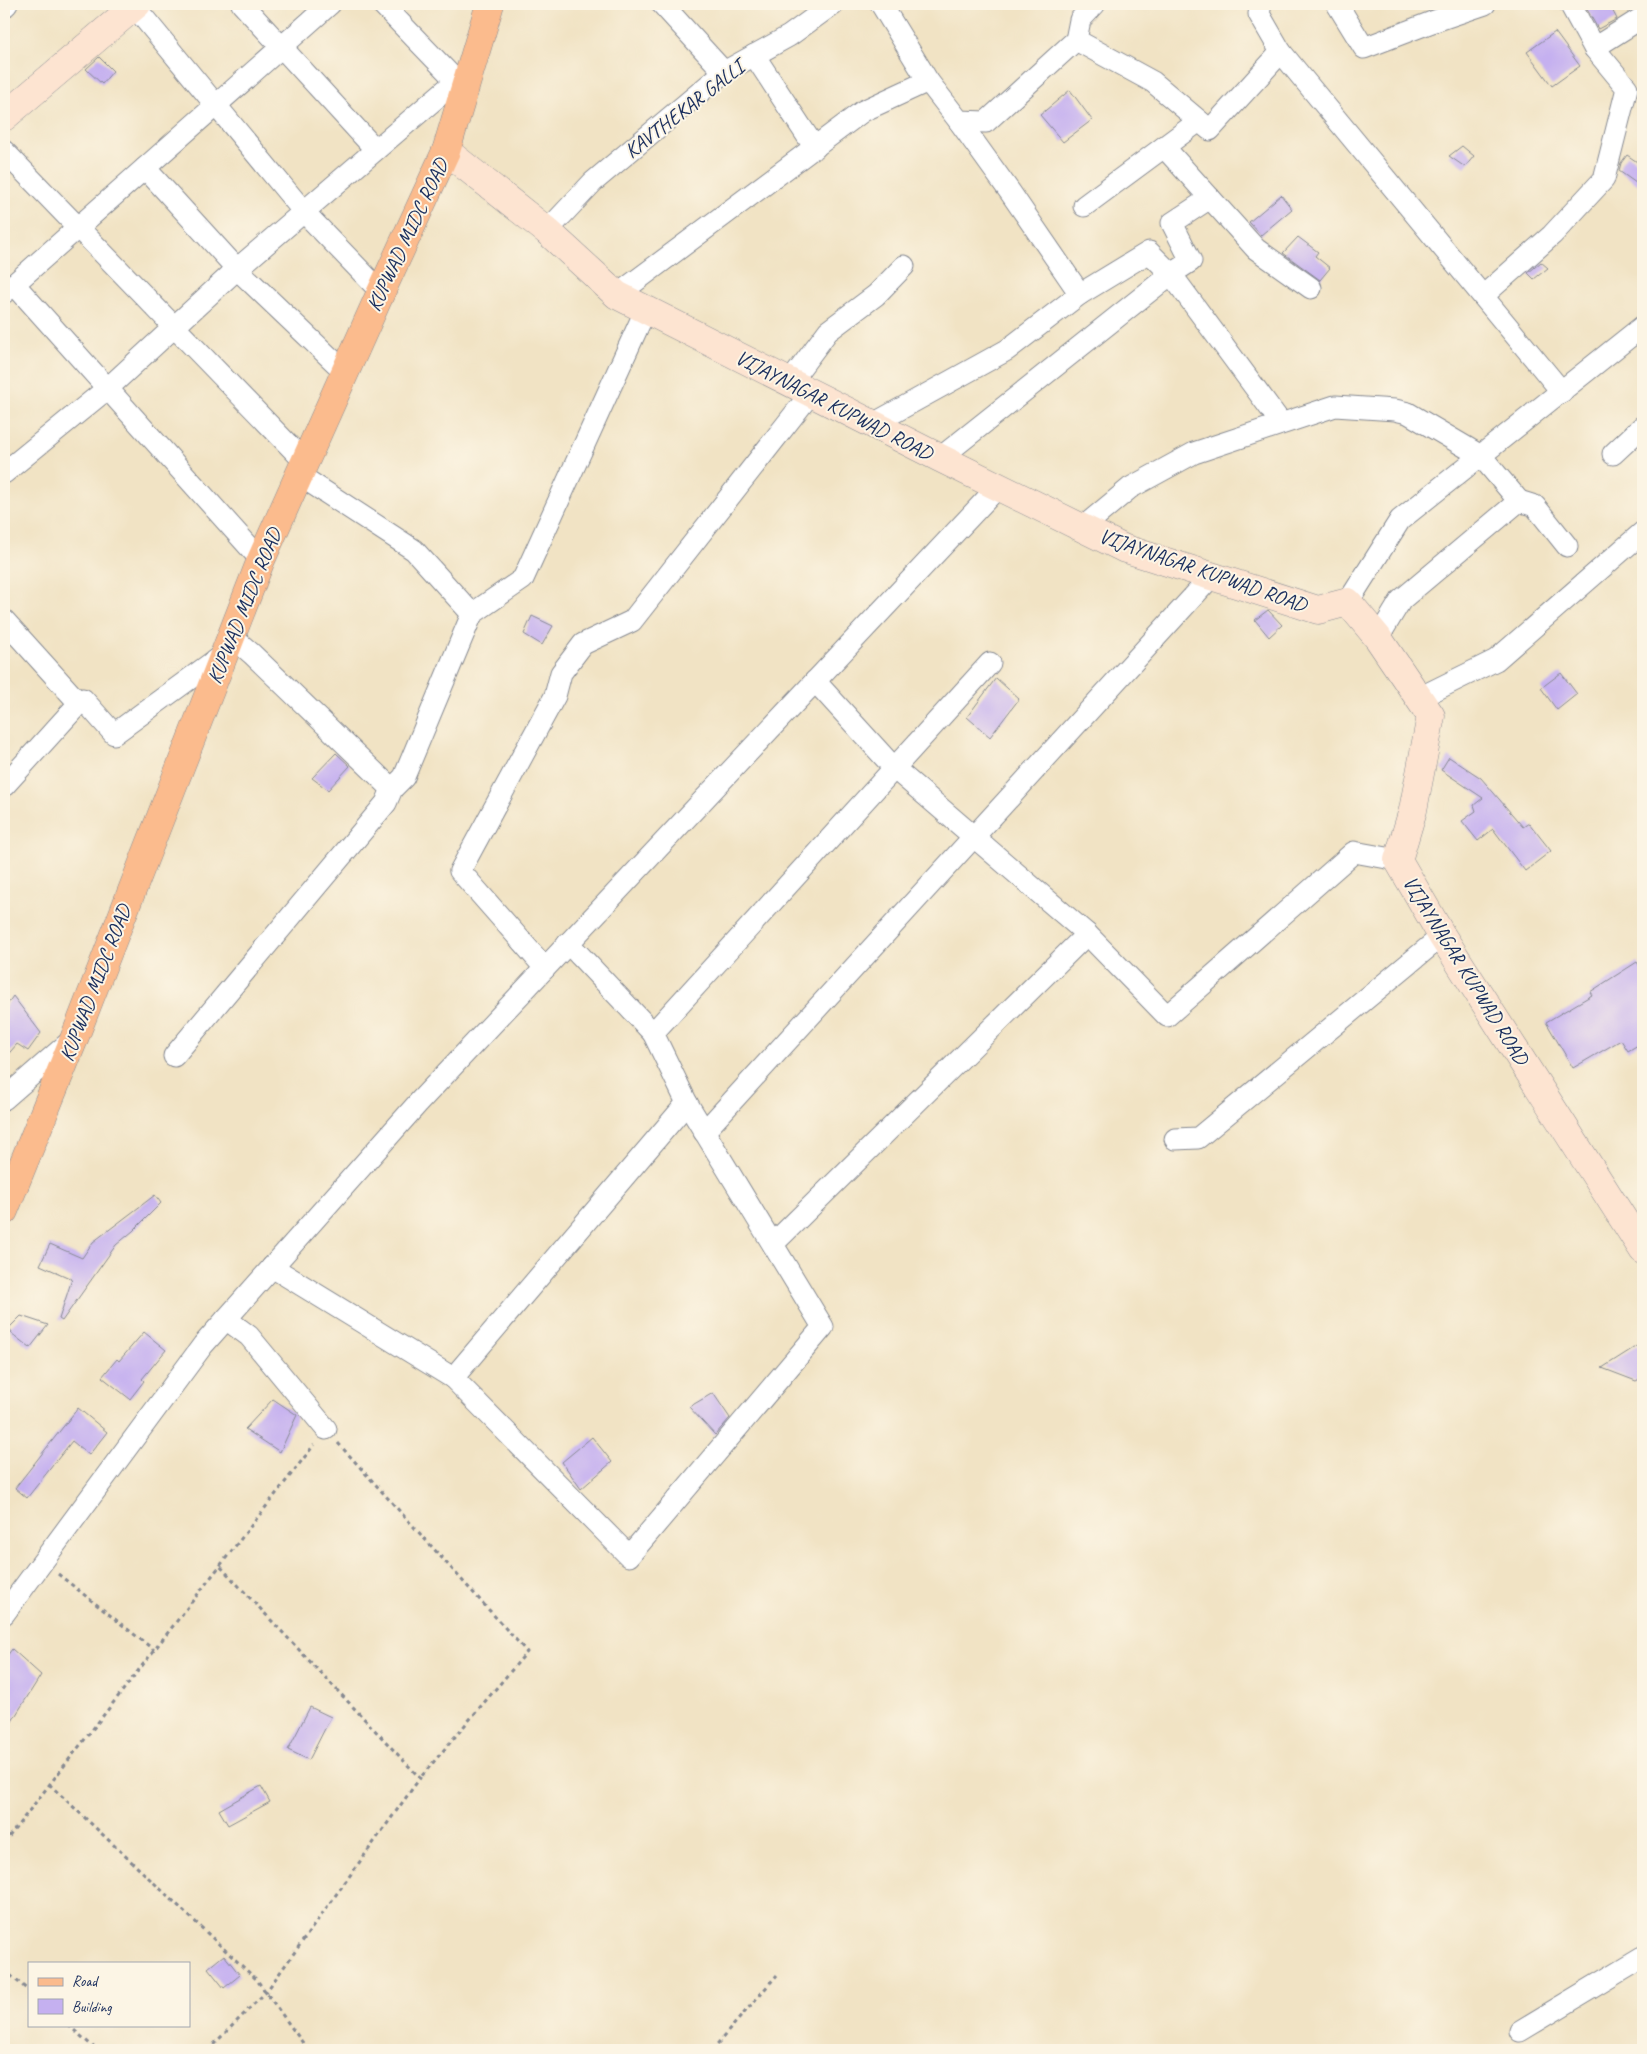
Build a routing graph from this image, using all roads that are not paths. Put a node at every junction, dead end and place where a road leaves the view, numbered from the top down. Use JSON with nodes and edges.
{"nodes":[{"id":1,"x":7,"y":4,"type":"edge"},
{"id":2,"x":242,"y":4,"type":"edge"},
{"id":3,"x":330,"y":4,"type":"edge"},
{"id":4,"x":382,"y":4,"type":"edge"},
{"id":5,"x":490,"y":4,"type":"edge"},
{"id":6,"x":662,"y":4,"type":"edge"},
{"id":7,"x":833,"y":4,"type":"edge"},
{"id":8,"x":882,"y":4,"type":"edge"},
{"id":9,"x":1095,"y":4,"type":"edge"},
{"id":10,"x":1261,"y":4,"type":"edge"},
{"id":11,"x":1337,"y":4,"type":"edge"},
{"id":12,"x":1485,"y":4,"type":"edge"},
{"id":13,"x":1570,"y":4,"type":"edge"},
{"id":14,"x":135,"y":5,"type":"edge"},
{"id":15,"x":4,"y":7,"type":"edge"},
{"id":16,"x":1643,"y":17,"type":"edge"},
{"id":17,"x":1076,"y":40,"type":"junction"},
{"id":18,"x":281,"y":47,"type":"junction"},
{"id":19,"x":1594,"y":48,"type":"junction"},
{"id":20,"x":1281,"y":52,"type":"junction"},
{"id":21,"x":754,"y":55,"type":"junction"},
{"id":22,"x":724,"y":72,"type":"junction"},
{"id":23,"x":928,"y":81,"type":"junction"},
{"id":24,"x":460,"y":85,"type":"junction"},
{"id":25,"x":215,"y":105,"type":"junction"},
{"id":26,"x":4,"y":118,"type":"edge"},
{"id":27,"x":959,"y":121,"type":"junction"},
{"id":28,"x":1199,"y":121,"type":"junction"},
{"id":29,"x":1164,"y":147,"type":"junction"},
{"id":30,"x":815,"y":148,"type":"junction"},
{"id":31,"x":375,"y":150,"type":"junction"},
{"id":32,"x":4,"y":151,"type":"edge"},
{"id":33,"x":446,"y":151,"type":"junction"},
{"id":34,"x":145,"y":168,"type":"junction"},
{"id":35,"x":1210,"y":198,"type":"junction"},
{"id":36,"x":1084,"y":206,"type":"dead end"},
{"id":37,"x":304,"y":212,"type":"junction"},
{"id":38,"x":78,"y":227,"type":"junction"},
{"id":39,"x":547,"y":231,"type":"junction"},
{"id":40,"x":904,"y":266,"type":"dead end"},
{"id":41,"x":237,"y":269,"type":"junction"},
{"id":42,"x":1171,"y":274,"type":"junction"},
{"id":43,"x":9,"y":288,"type":"edge"},
{"id":44,"x":1311,"y":288,"type":"dead end"},
{"id":45,"x":380,"y":292,"type":"junction"},
{"id":46,"x":1080,"y":294,"type":"junction"},
{"id":47,"x":617,"y":295,"type":"junction"},
{"id":48,"x":1483,"y":296,"type":"junction"},
{"id":49,"x":646,"y":310,"type":"junction"},
{"id":50,"x":1643,"y":326,"type":"edge"},
{"id":51,"x":174,"y":327,"type":"junction"},
{"id":52,"x":345,"y":372,"type":"junction"},
{"id":53,"x":800,"y":387,"type":"junction"},
{"id":54,"x":108,"y":388,"type":"junction"},
{"id":55,"x":1562,"y":392,"type":"junction"},
{"id":56,"x":1280,"y":423,"type":"junction"},
{"id":57,"x":873,"y":424,"type":"junction"},
{"id":58,"x":1643,"y":426,"type":"edge"},
{"id":59,"x":1613,"y":454,"type":"dead end"},
{"id":60,"x":1482,"y":456,"type":"junction"},
{"id":61,"x":940,"y":458,"type":"junction"},
{"id":62,"x":302,"y":468,"type":"junction"},
{"id":63,"x":4,"y":473,"type":"edge"},
{"id":64,"x":998,"y":486,"type":"junction"},
{"id":65,"x":1520,"y":501,"type":"junction"},
{"id":66,"x":1082,"y":528,"type":"junction"},
{"id":67,"x":1643,"y":532,"type":"edge"},
{"id":68,"x":1567,"y":546,"type":"dead end"},
{"id":69,"x":261,"y":560,"type":"junction"},
{"id":70,"x":1212,"y":576,"type":"junction"},
{"id":71,"x":1348,"y":602,"type":"junction"},
{"id":72,"x":472,"y":614,"type":"junction"},
{"id":73,"x":4,"y":620,"type":"edge"},
{"id":74,"x":1378,"y":638,"type":"junction"},
{"id":75,"x":228,"y":644,"type":"junction"},
{"id":76,"x":990,"y":663,"type":"dead end"},
{"id":77,"x":815,"y":681,"type":"junction"},
{"id":78,"x":1419,"y":698,"type":"junction"},
{"id":79,"x":80,"y":703,"type":"junction"},
{"id":80,"x":894,"y":769,"type":"junction"},
{"id":81,"x":4,"y":786,"type":"edge"},
{"id":82,"x":392,"y":789,"type":"junction"},
{"id":83,"x":975,"y":838,"type":"junction"},
{"id":84,"x":1398,"y":860,"type":"junction"},
{"id":85,"x":1087,"y":934,"type":"junction"},
{"id":86,"x":1442,"y":936,"type":"junction"},
{"id":87,"x":568,"y":944,"type":"junction"},
{"id":88,"x":545,"y":968,"type":"junction"},
{"id":89,"x":654,"y":1033,"type":"junction"},
{"id":90,"x":74,"y":1039,"type":"junction"},
{"id":91,"x":174,"y":1056,"type":"dead end"},
{"id":92,"x":4,"y":1099,"type":"edge"},
{"id":93,"x":687,"y":1103,"type":"junction"},
{"id":94,"x":704,"y":1132,"type":"junction"},
{"id":95,"x":1175,"y":1139,"type":"dead end"},
{"id":96,"x":4,"y":1211,"type":"edge"},
{"id":97,"x":773,"y":1244,"type":"junction"},
{"id":98,"x":1643,"y":1250,"type":"edge"},
{"id":99,"x":272,"y":1267,"type":"junction"},
{"id":100,"x":226,"y":1319,"type":"junction"},
{"id":101,"x":453,"y":1378,"type":"junction"},
{"id":102,"x":326,"y":1429,"type":"road end"},
{"id":103,"x":4,"y":1614,"type":"edge"},
{"id":104,"x":1643,"y":1957,"type":"edge"},
{"id":105,"x":1520,"y":2031,"type":"dead end"}],
"edges":[{"from":1,"to":15,"type":"street"},
{"from":2,"to":18,"type":"street"},
{"from":3,"to":18,"type":"street"},
{"from":4,"to":24,"type":"street"},
{"from":5,"to":24,"type":"main road","name":"KUPWAD MIDC ROAD"},
{"from":6,"to":22,"type":"street"},
{"from":7,"to":21,"type":"street","name":"KAVTHEKAR GALLI"},
{"from":8,"to":23,"type":"street"},
{"from":9,"to":17,"type":"street"},
{"from":10,"to":20,"type":"street"},
{"from":11,"to":12,"type":"street"},
{"from":13,"to":19,"type":"street"},
{"from":14,"to":25,"type":"street"},
{"from":14,"to":26,"type":"street"},
{"from":16,"to":19,"type":"street"},
{"from":17,"to":27,"type":"street"},
{"from":17,"to":28,"type":"street"},
{"from":18,"to":25,"type":"street"},
{"from":18,"to":31,"type":"street"},
{"from":19,"to":48,"type":"street"},
{"from":20,"to":28,"type":"street"},
{"from":20,"to":48,"type":"street"},
{"from":21,"to":22,"type":"street","name":"KAVTHEKAR GALLI"},
{"from":21,"to":30,"type":"street"},
{"from":22,"to":39,"type":"street","name":"KAVTHEKAR GALLI"},
{"from":23,"to":27,"type":"street"},
{"from":23,"to":30,"type":"street"},
{"from":24,"to":31,"type":"street"},
{"from":24,"to":33,"type":"main road","name":"KUPWAD MIDC ROAD"},
{"from":25,"to":34,"type":"street"},
{"from":25,"to":37,"type":"street"},
{"from":27,"to":46,"type":"street"},
{"from":28,"to":29,"type":"street"},
{"from":29,"to":35,"type":"street"},
{"from":29,"to":36,"type":"street"},
{"from":30,"to":47,"type":"street"},
{"from":31,"to":37,"type":"street"},
{"from":32,"to":38,"type":"street"},
{"from":33,"to":39,"type":"street","name":"VIJAYNAGAR KUPWAD ROAD"},
{"from":33,"to":45,"type":"main road","name":"KUPWAD MIDC ROAD"},
{"from":34,"to":38,"type":"street"},
{"from":34,"to":41,"type":"street"},
{"from":35,"to":42,"type":"street"},
{"from":35,"to":44,"type":"street"},
{"from":37,"to":41,"type":"street"},
{"from":37,"to":45,"type":"street"},
{"from":38,"to":43,"type":"street"},
{"from":38,"to":51,"type":"street"},
{"from":39,"to":47,"type":"street","name":"VIJAYNAGAR KUPWAD ROAD"},
{"from":40,"to":53,"type":"street"},
{"from":41,"to":51,"type":"street"},
{"from":41,"to":52,"type":"street"},
{"from":42,"to":46,"type":"street"},
{"from":42,"to":56,"type":"street"},
{"from":42,"to":61,"type":"street"},
{"from":43,"to":54,"type":"street"},
{"from":45,"to":52,"type":"main road","name":"KUPWAD MIDC ROAD"},
{"from":46,"to":57,"type":"street"},
{"from":47,"to":49,"type":"street","name":"VIJAYNAGAR KUPWAD ROAD"},
{"from":48,"to":55,"type":"street"},
{"from":49,"to":53,"type":"street","name":"VIJAYNAGAR KUPWAD ROAD"},
{"from":49,"to":72,"type":"street"},
{"from":50,"to":55,"type":"street"},
{"from":51,"to":54,"type":"street"},
{"from":51,"to":62,"type":"street"},
{"from":52,"to":62,"type":"main road","name":"KUPWAD MIDC ROAD"},
{"from":53,"to":57,"type":"street","name":"VIJAYNAGAR KUPWAD ROAD"},
{"from":53,"to":88,"type":"street"},
{"from":54,"to":63,"type":"street"},
{"from":54,"to":69,"type":"street"},
{"from":55,"to":60,"type":"street"},
{"from":56,"to":60,"type":"street"},
{"from":56,"to":66,"type":"street"},
{"from":57,"to":61,"type":"street","name":"VIJAYNAGAR KUPWAD ROAD"},
{"from":58,"to":59,"type":"street"},
{"from":60,"to":65,"type":"street"},
{"from":60,"to":71,"type":"street"},
{"from":61,"to":64,"type":"street","name":"VIJAYNAGAR KUPWAD ROAD"},
{"from":62,"to":69,"type":"main road","name":"KUPWAD MIDC ROAD"},
{"from":62,"to":72,"type":"street"},
{"from":64,"to":66,"type":"street","name":"VIJAYNAGAR KUPWAD ROAD"},
{"from":64,"to":77,"type":"street"},
{"from":65,"to":68,"type":"street"},
{"from":65,"to":74,"type":"street"},
{"from":66,"to":70,"type":"street","name":"VIJAYNAGAR KUPWAD ROAD"},
{"from":67,"to":78,"type":"street"},
{"from":69,"to":75,"type":"main road","name":"KUPWAD MIDC ROAD"},
{"from":70,"to":71,"type":"street","name":"VIJAYNAGAR KUPWAD ROAD"},
{"from":70,"to":83,"type":"street"},
{"from":71,"to":74,"type":"street","name":"VIJAYNAGAR KUPWAD ROAD"},
{"from":72,"to":82,"type":"street"},
{"from":73,"to":79,"type":"street"},
{"from":74,"to":78,"type":"street","name":"VIJAYNAGAR KUPWAD ROAD"},
{"from":75,"to":79,"type":"street"},
{"from":75,"to":82,"type":"street"},
{"from":75,"to":90,"type":"main road","name":"KUPWAD MIDC ROAD"},
{"from":76,"to":80,"type":"street"},
{"from":77,"to":80,"type":"street"},
{"from":77,"to":87,"type":"street"},
{"from":78,"to":84,"type":"street","name":"VIJAYNAGAR KUPWAD ROAD"},
{"from":79,"to":81,"type":"street"},
{"from":80,"to":83,"type":"street"},
{"from":80,"to":89,"type":"street"},
{"from":82,"to":91,"type":"street"},
{"from":83,"to":85,"type":"street"},
{"from":83,"to":94,"type":"street"},
{"from":84,"to":85,"type":"street"},
{"from":84,"to":86,"type":"street","name":"VIJAYNAGAR KUPWAD ROAD"},
{"from":85,"to":97,"type":"street"},
{"from":86,"to":95,"type":"street"},
{"from":86,"to":98,"type":"street","name":"VIJAYNAGAR KUPWAD ROAD"},
{"from":87,"to":88,"type":"street"},
{"from":87,"to":89,"type":"street"},
{"from":88,"to":99,"type":"street"},
{"from":89,"to":93,"type":"street"},
{"from":90,"to":92,"type":"street"},
{"from":90,"to":96,"type":"main road","name":"KUPWAD MIDC ROAD"},
{"from":93,"to":94,"type":"street"},
{"from":93,"to":101,"type":"street"},
{"from":94,"to":97,"type":"street"},
{"from":97,"to":101,"type":"street"},
{"from":99,"to":100,"type":"street"},
{"from":99,"to":101,"type":"street"},
{"from":100,"to":102,"type":"street"},
{"from":100,"to":103,"type":"street"},
{"from":104,"to":105,"type":"street"}]}
